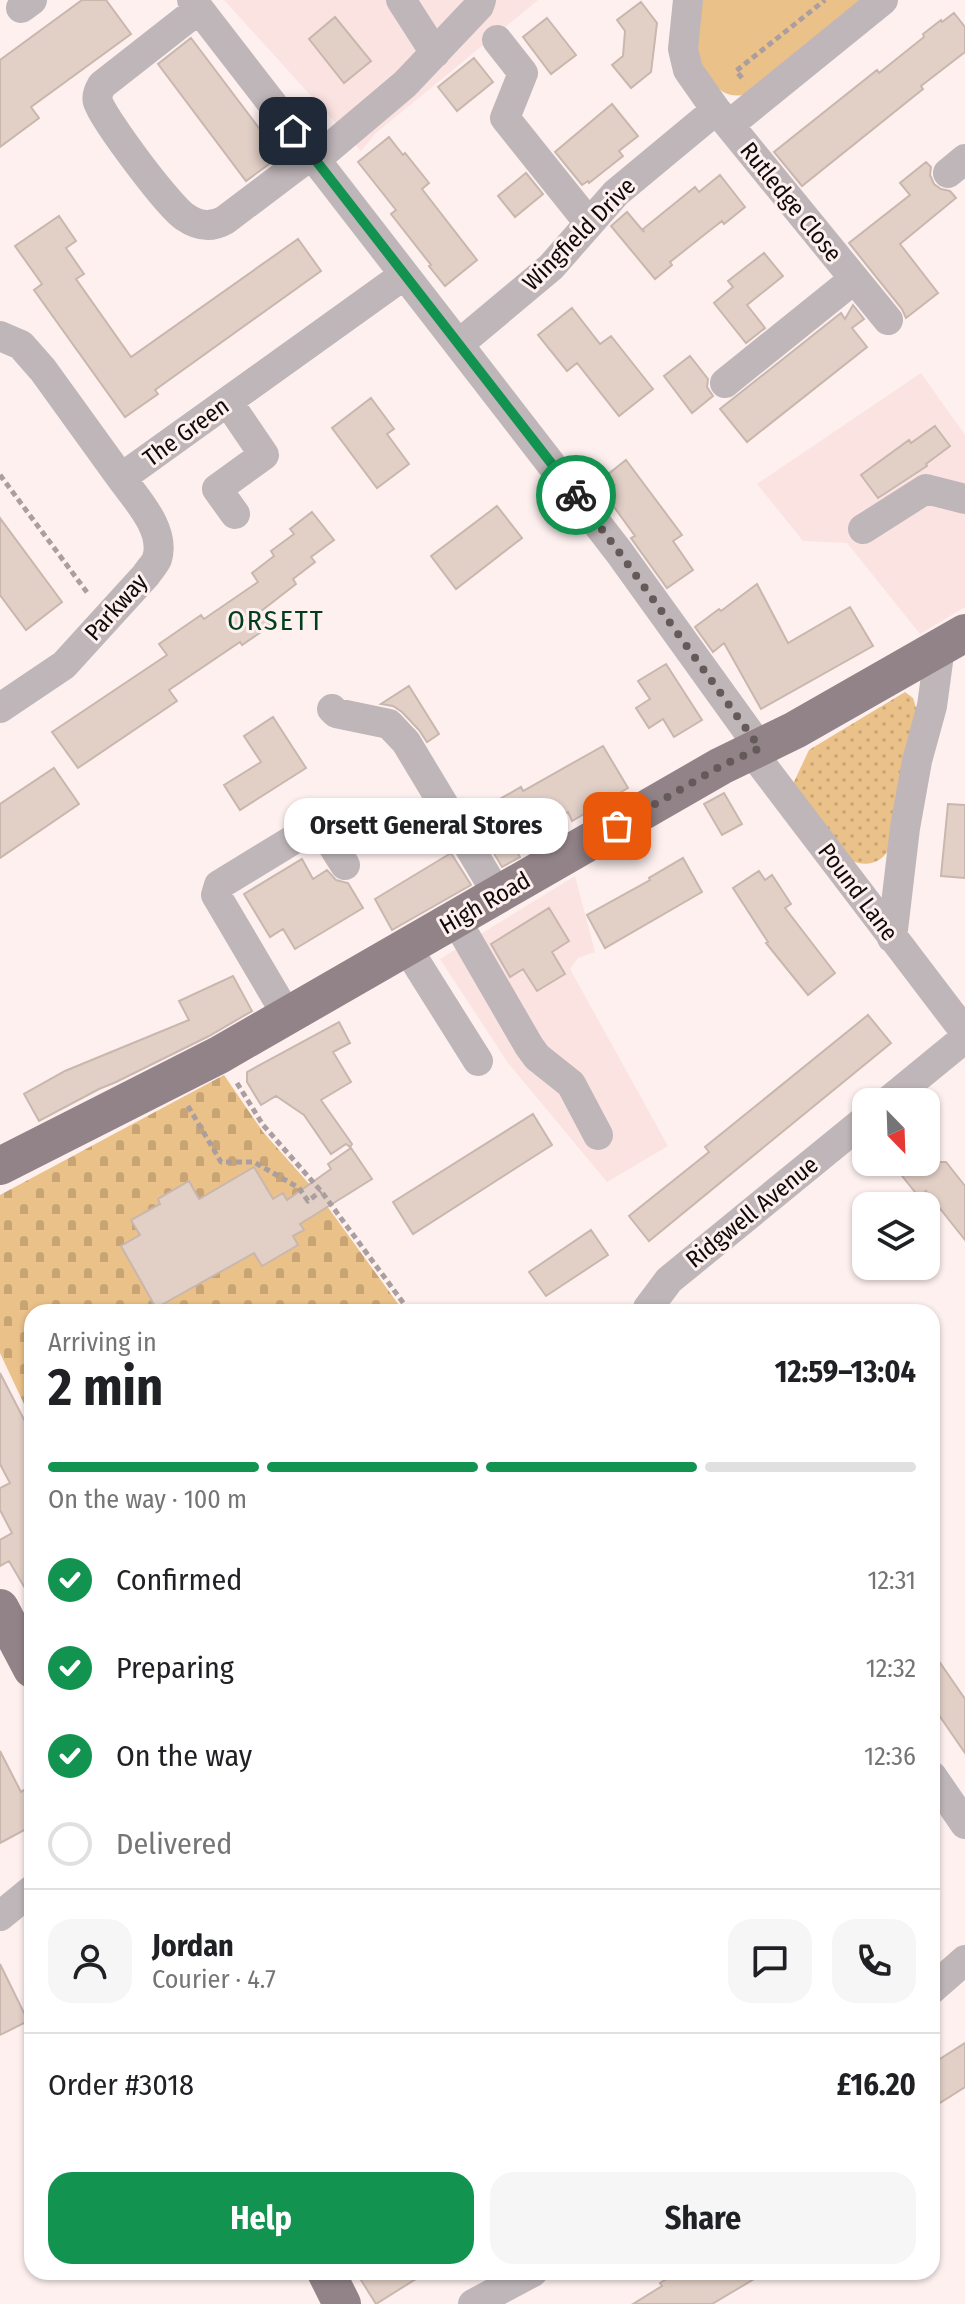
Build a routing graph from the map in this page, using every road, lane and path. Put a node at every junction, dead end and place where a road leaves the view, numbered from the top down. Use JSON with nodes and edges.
{"nodes":[{"id":1,"x":401,"y":0,"type":"edge"},
{"id":2,"x":481,"y":0,"type":"edge"},
{"id":3,"x":688,"y":0,"type":"edge"},
{"id":4,"x":883,"y":0,"type":"edge"},
{"id":5,"x":196,"y":5,"type":"edge"},
{"id":6,"x":497,"y":40,"type":"dead end"},
{"id":7,"x":435,"y":53,"type":"junction"},
{"id":8,"x":722,"y":118,"type":"junction"},
{"id":9,"x":313,"y":157,"type":"junction"},
{"id":10,"x":589,"y":223,"type":"junction"},
{"id":11,"x":404,"y":275,"type":"junction"},
{"id":12,"x":853,"y":280,"type":"junction"},
{"id":13,"x":888,"y":320,"type":"dead end"},
{"id":14,"x":0,"y":336,"type":"edge"},
{"id":15,"x":459,"y":344,"type":"junction"},
{"id":16,"x":725,"y":383,"type":"dead end"},
{"id":17,"x":228,"y":402,"type":"junction"},
{"id":18,"x":0,"y":475,"type":"edge"},
{"id":19,"x":121,"y":478,"type":"junction"},
{"id":20,"x":965,"y":499,"type":"edge"},
{"id":21,"x":235,"y":514,"type":"dead end"},
{"id":22,"x":863,"y":529,"type":"dead end"},
{"id":23,"x":106,"y":619,"type":"junction"},
{"id":24,"x":953,"y":640,"type":"edge"},
{"id":25,"x":5,"y":694,"type":"edge"},
{"id":26,"x":332,"y":709,"type":"dead end"},
{"id":27,"x":756,"y":750,"type":"junction"},
{"id":28,"x":345,"y":865,"type":"dead end"},
{"id":29,"x":498,"y":895,"type":"junction"},
{"id":30,"x":456,"y":920,"type":"junction"},
{"id":31,"x":892,"y":938,"type":"junction"},
{"id":32,"x":407,"y":948,"type":"junction"},
{"id":33,"x":288,"y":1017,"type":"junction"},
{"id":34,"x":965,"y":1032,"type":"edge"},
{"id":35,"x":965,"y":1038,"type":"edge"},
{"id":36,"x":219,"y":1055,"type":"junction"},
{"id":37,"x":478,"y":1061,"type":"dead end"},
{"id":38,"x":171,"y":1078,"type":"junction"},
{"id":39,"x":904,"y":1088,"type":"edge"},
{"id":40,"x":852,"y":1130,"type":"edge"},
{"id":41,"x":598,"y":1135,"type":"dead end"},
{"id":42,"x":0,"y":1166,"type":"edge"},
{"id":43,"x":321,"y":1191,"type":"junction"},
{"id":44,"x":404,"y":1304,"type":"edge"},
{"id":45,"x":651,"y":1304,"type":"edge"},
{"id":46,"x":0,"y":1608,"type":"edge"},
{"id":47,"x":24,"y":1654,"type":"edge"},
{"id":48,"x":940,"y":1788,"type":"edge"},
{"id":49,"x":965,"y":1824,"type":"edge"},
{"id":50,"x":24,"y":1896,"type":"edge"},
{"id":51,"x":0,"y":1916,"type":"edge"},
{"id":52,"x":965,"y":1960,"type":"edge"},
{"id":53,"x":940,"y":1982,"type":"edge"},
{"id":54,"x":518,"y":2280,"type":"edge"},
{"id":55,"x":473,"y":2304,"type":"edge"}],
"edges":[{"from":1,"to":7,"type":"street"},
{"from":2,"to":7,"type":"street"},
{"from":3,"to":8,"type":"street","name":"Rutledge Close"},
{"from":4,"to":8,"type":"street","name":"Wingfield Drive"},
{"from":5,"to":9,"type":"street","name":"Pound Lane"},
{"from":5,"to":9,"type":"street"},
{"from":6,"to":10,"type":"street"},
{"from":7,"to":9,"type":"street"},
{"from":8,"to":10,"type":"street","name":"Wingfield Drive"},
{"from":8,"to":12,"type":"street","name":"Rutledge Close"},
{"from":9,"to":11,"type":"street","name":"Pound Lane"},
{"from":10,"to":15,"type":"street","name":"Wingfield Drive"},
{"from":11,"to":15,"type":"street","name":"Pound Lane"},
{"from":11,"to":17,"type":"street","name":"The Green"},
{"from":12,"to":13,"type":"street","name":"Rutledge Close"},
{"from":12,"to":16,"type":"street","name":"Rutledge Close"},
{"from":14,"to":19,"type":"street","name":"The Green"},
{"from":15,"to":27,"type":"street","name":"Pound Lane"},
{"from":17,"to":19,"type":"street","name":"The Green"},
{"from":17,"to":21,"type":"street"},
{"from":18,"to":23,"type":"path"},
{"from":19,"to":23,"type":"street","name":"Parkway"},
{"from":20,"to":22,"type":"street"},
{"from":23,"to":25,"type":"street","name":"Parkway"},
{"from":24,"to":27,"type":"main road","name":"High Road"},
{"from":24,"to":31,"type":"street"},
{"from":26,"to":29,"type":"street"},
{"from":27,"to":29,"type":"main road","name":"High Road"},
{"from":27,"to":31,"type":"street","name":"Pound Lane"},
{"from":28,"to":33,"type":"street"},
{"from":29,"to":30,"type":"main road","name":"High Road"},
{"from":30,"to":32,"type":"main road","name":"High Road"},
{"from":30,"to":41,"type":"street"},
{"from":31,"to":34,"type":"street","name":"Pound Lane"},
{"from":32,"to":33,"type":"main road","name":"High Road"},
{"from":32,"to":37,"type":"street"},
{"from":33,"to":36,"type":"main road","name":"High Road"},
{"from":35,"to":39,"type":"street"},
{"from":36,"to":38,"type":"main road","name":"High Road"},
{"from":36,"to":43,"type":"path"},
{"from":38,"to":42,"type":"main road","name":"High Road"},
{"from":38,"to":43,"type":"path"},
{"from":40,"to":45,"type":"street","name":"Ridgwell Avenue"},
{"from":43,"to":44,"type":"path"},
{"from":46,"to":47,"type":"main road"},
{"from":48,"to":49,"type":"street"},
{"from":50,"to":51,"type":"street"},
{"from":52,"to":53,"type":"street"},
{"from":54,"to":55,"type":"street"}]}
